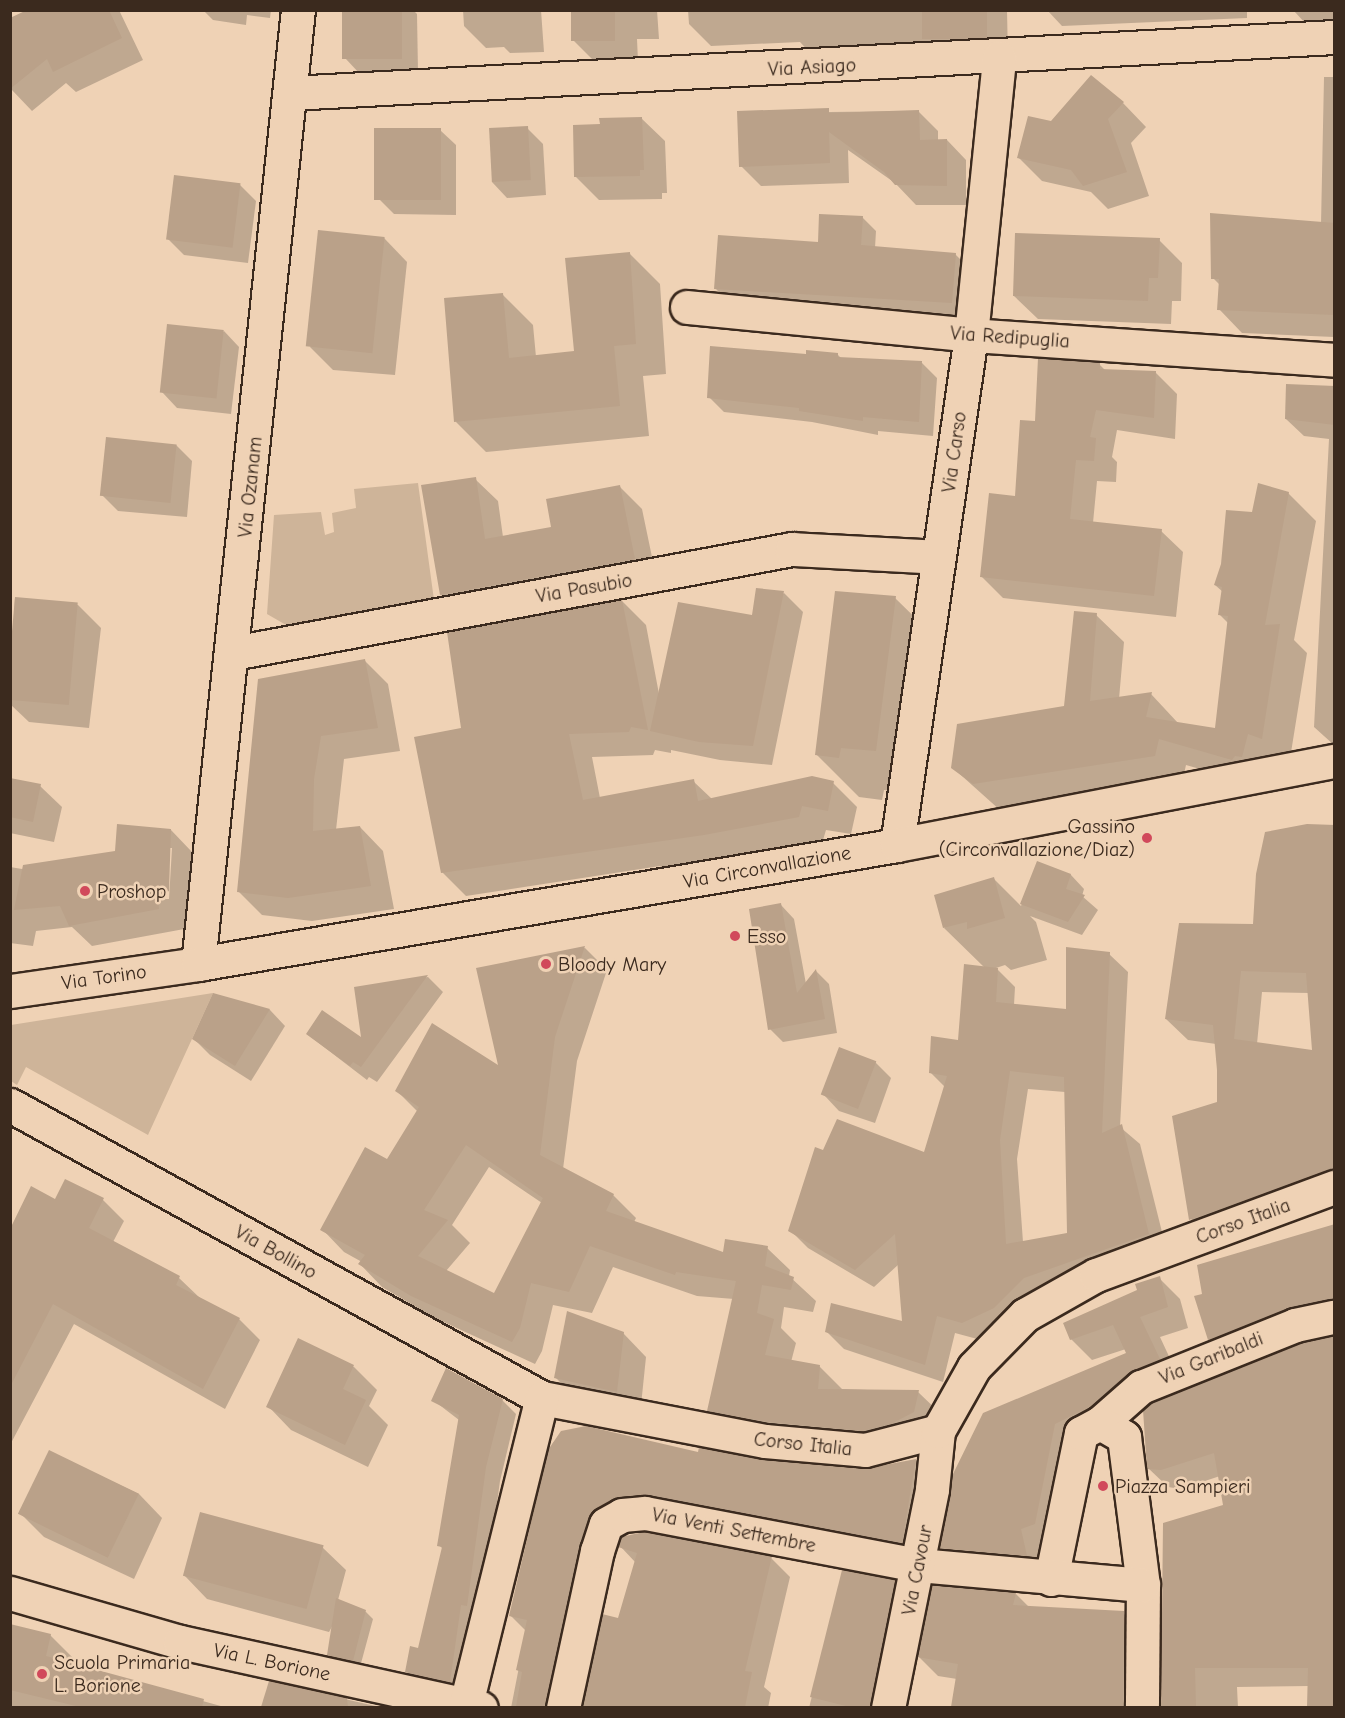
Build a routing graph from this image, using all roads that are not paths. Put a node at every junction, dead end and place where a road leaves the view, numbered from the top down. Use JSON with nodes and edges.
{"nodes":[{"id":1,"x":298,"y":10,"type":"edge"},
{"id":2,"x":1335,"y":36,"type":"edge"},
{"id":3,"x":999,"y":57,"type":"junction"},
{"id":4,"x":290,"y":93,"type":"junction"},
{"id":5,"x":687,"y":308,"type":"dead end"},
{"id":6,"x":971,"y":335,"type":"junction"},
{"id":7,"x":1335,"y":360,"type":"edge"},
{"id":8,"x":938,"y":557,"type":"junction"},
{"id":9,"x":233,"y":653,"type":"junction"},
{"id":10,"x":1335,"y":761,"type":"edge"},
{"id":11,"x":897,"y":845,"type":"junction"},
{"id":12,"x":198,"y":964,"type":"junction"},
{"id":13,"x":10,"y":990,"type":"edge"},
{"id":14,"x":10,"y":1105,"type":"edge"},
{"id":15,"x":1335,"y":1187,"type":"edge"},
{"id":16,"x":1335,"y":1317,"type":"edge"},
{"id":17,"x":542,"y":1398,"type":"junction"},
{"id":18,"x":1100,"y":1423,"type":"junction"},
{"id":19,"x":938,"y":1431,"type":"junction"},
{"id":20,"x":918,"y":1565,"type":"junction"},
{"id":21,"x":1051,"y":1579,"type":"junction"},
{"id":22,"x":1143,"y":1585,"type":"junction"},
{"id":23,"x":10,"y":1593,"type":"edge"},
{"id":24,"x":471,"y":1707,"type":"edge"},
{"id":25,"x":563,"y":1707,"type":"edge"},
{"id":26,"x":888,"y":1707,"type":"edge"},
{"id":27,"x":1142,"y":1707,"type":"edge"}],
"edges":[{"from":1,"to":4,"type":"street","name":"Via Ozanam"},
{"from":2,"to":3,"type":"street","name":"Via Asiago"},
{"from":3,"to":4,"type":"street","name":"Via Asiago"},
{"from":3,"to":6,"type":"street","name":"Via Carso"},
{"from":4,"to":9,"type":"street","name":"Via Ozanam"},
{"from":5,"to":6,"type":"street","name":"Via Redipuglia"},
{"from":6,"to":7,"type":"street","name":"Via Redipuglia"},
{"from":6,"to":8,"type":"street","name":"Via Carso"},
{"from":8,"to":9,"type":"street","name":"Via Pasubio"},
{"from":8,"to":11,"type":"street","name":"Via Carso"},
{"from":9,"to":12,"type":"street","name":"Via Ozanam"},
{"from":10,"to":11,"type":"street","name":"Via Circonvallazione"},
{"from":11,"to":12,"type":"street","name":"Via Circonvallazione"},
{"from":12,"to":13,"type":"street","name":"Via Torino"},
{"from":14,"to":17,"type":"street","name":"Via Bollino"},
{"from":15,"to":19,"type":"street","name":"Corso Italia"},
{"from":16,"to":18,"type":"street","name":"Via Garibaldi"},
{"from":17,"to":19,"type":"street","name":"Corso Italia"},
{"from":17,"to":24,"type":"street"},
{"from":18,"to":21,"type":"street"},
{"from":18,"to":22,"type":"street"},
{"from":19,"to":20,"type":"street","name":"Via Cavour"},
{"from":20,"to":21,"type":"street","name":"Via Venti Settembre"},
{"from":20,"to":25,"type":"street","name":"Via Venti Settembre"},
{"from":20,"to":26,"type":"street","name":"Via Cavour"},
{"from":21,"to":22,"type":"street"},
{"from":22,"to":27,"type":"street"},
{"from":23,"to":24,"type":"street","name":"Via L. Borione"}]}
